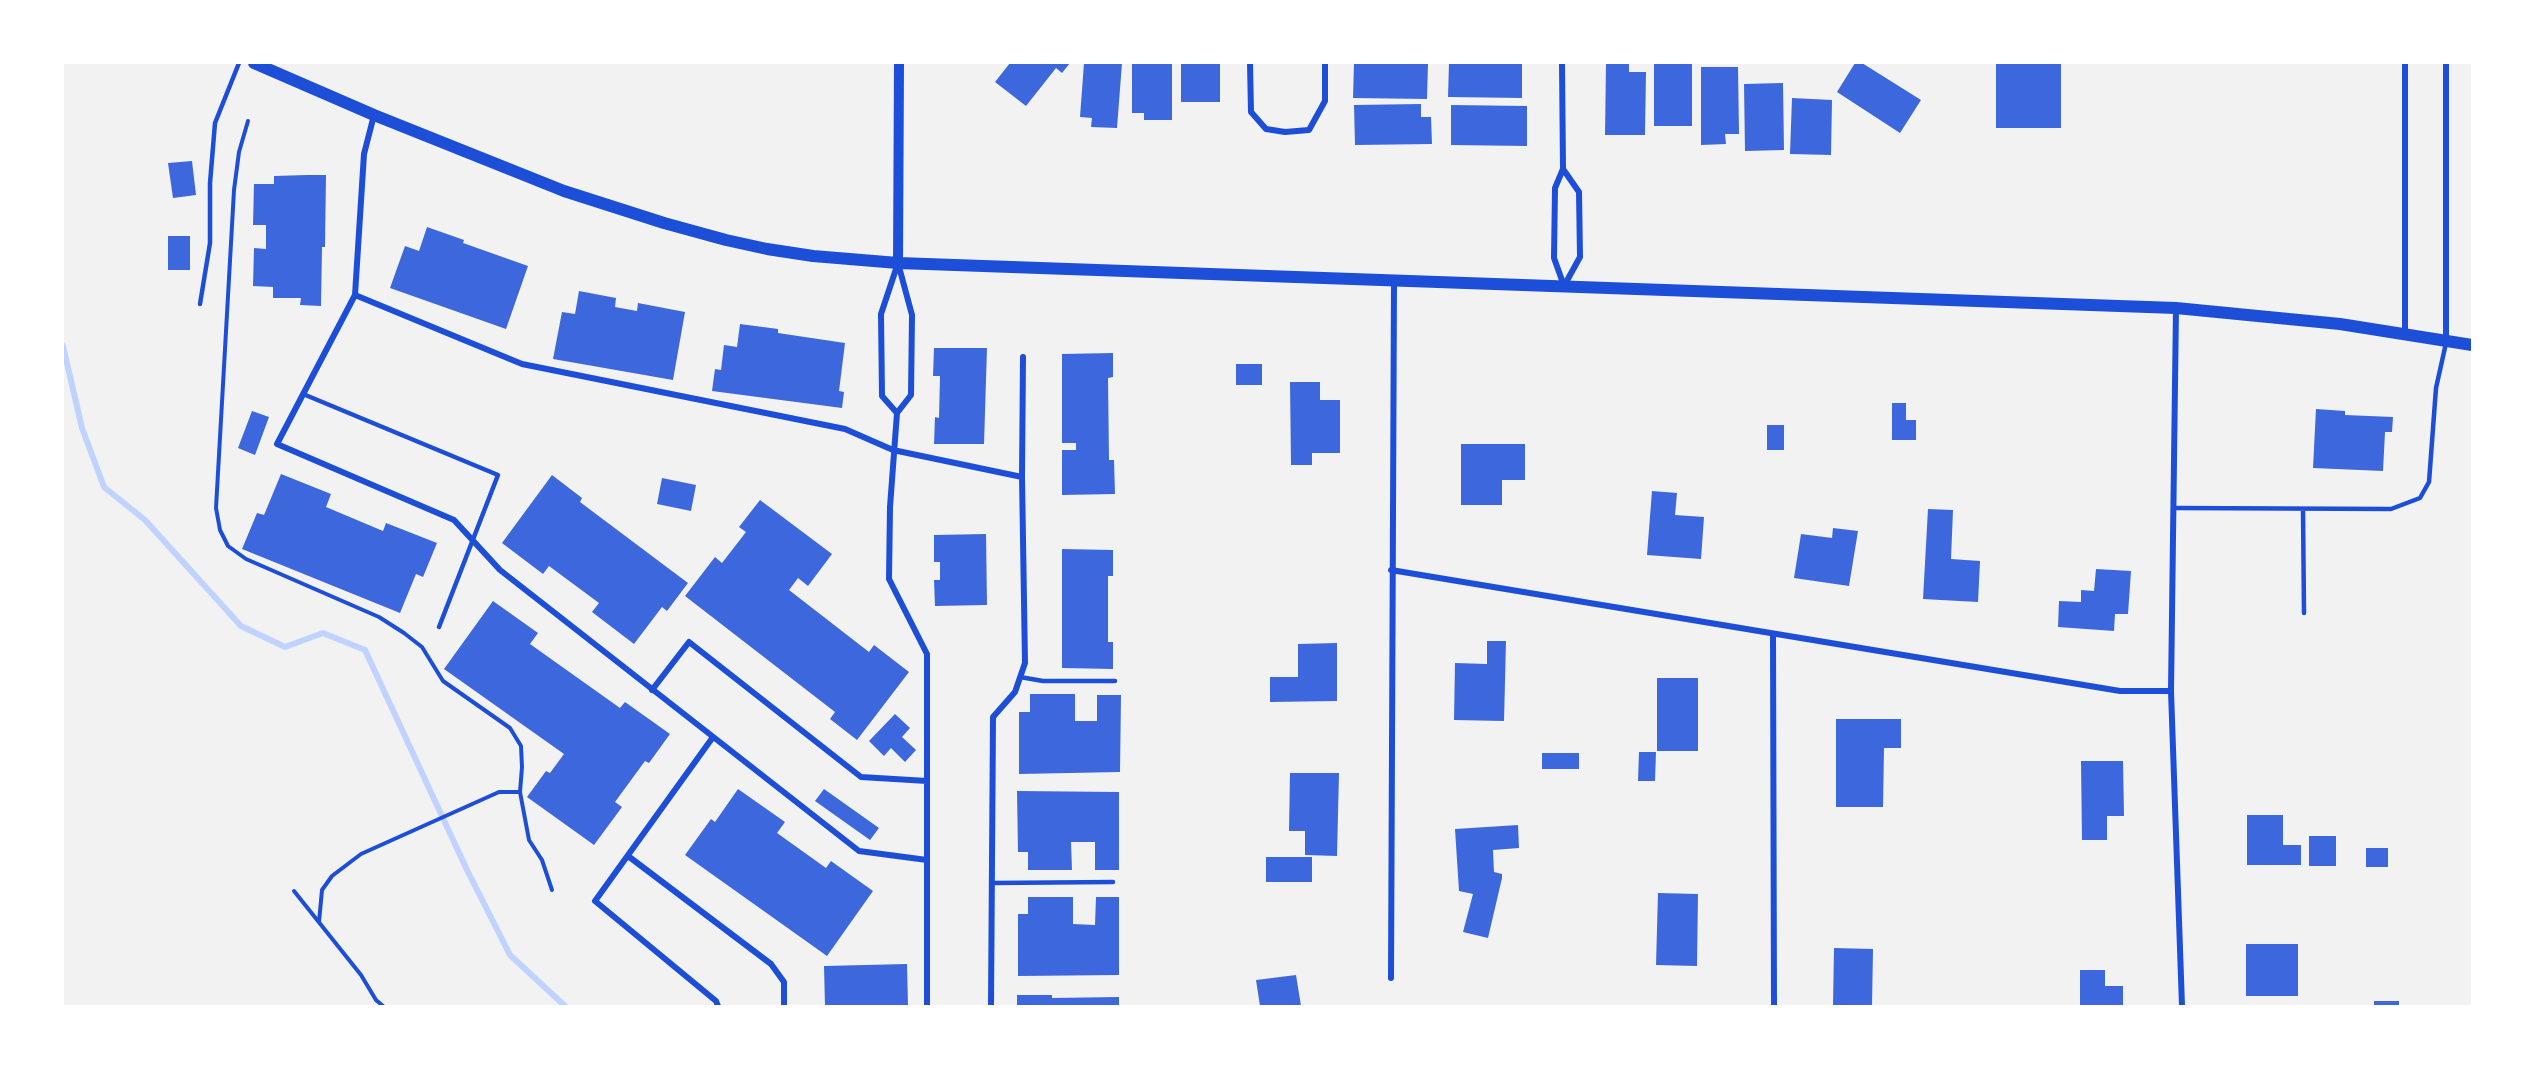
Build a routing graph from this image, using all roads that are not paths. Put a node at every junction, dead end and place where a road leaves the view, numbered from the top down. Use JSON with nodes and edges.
{"nodes":[{"id":1,"x":239,"y":63,"type":"edge"},
{"id":2,"x":254,"y":63,"type":"edge"},
{"id":3,"x":899,"y":63,"type":"edge"},
{"id":4,"x":1250,"y":63,"type":"edge"},
{"id":5,"x":1325,"y":63,"type":"edge"},
{"id":6,"x":1562,"y":63,"type":"edge"},
{"id":7,"x":2405,"y":63,"type":"edge"},
{"id":8,"x":2446,"y":63,"type":"edge"},
{"id":9,"x":374,"y":115,"type":"junction"},
{"id":10,"x":1563,"y":169,"type":"junction"},
{"id":11,"x":898,"y":263,"type":"junction"},
{"id":12,"x":1394,"y":281,"type":"junction"},
{"id":13,"x":1564,"y":286,"type":"junction"},
{"id":14,"x":355,"y":295,"type":"junction"},
{"id":15,"x":200,"y":304,"type":"dead end"},
{"id":16,"x":2176,"y":308,"type":"junction"},
{"id":17,"x":2405,"y":334,"type":"junction"},
{"id":18,"x":2446,"y":341,"type":"junction"},
{"id":19,"x":2472,"y":345,"type":"edge"},
{"id":20,"x":1023,"y":357,"type":"dead end"},
{"id":21,"x":303,"y":394,"type":"junction"},
{"id":22,"x":897,"y":413,"type":"junction"},
{"id":23,"x":893,"y":450,"type":"junction"},
{"id":24,"x":1022,"y":477,"type":"junction"},
{"id":25,"x":2174,"y":508,"type":"junction"},
{"id":26,"x":2303,"y":509,"type":"junction"},
{"id":27,"x":473,"y":541,"type":"junction"},
{"id":28,"x":1391,"y":570,"type":"junction"},
{"id":29,"x":2304,"y":613,"type":"dead end"},
{"id":30,"x":439,"y":627,"type":"dead end"},
{"id":31,"x":1773,"y":634,"type":"junction"},
{"id":32,"x":1020,"y":677,"type":"junction"},
{"id":33,"x":1114,"y":681,"type":"dead end"},
{"id":34,"x":652,"y":690,"type":"junction"},
{"id":35,"x":2171,"y":691,"type":"junction"},
{"id":36,"x":713,"y":737,"type":"junction"},
{"id":37,"x":927,"y":780,"type":"junction"},
{"id":38,"x":628,"y":856,"type":"junction"},
{"id":39,"x":927,"y":860,"type":"junction"},
{"id":40,"x":1113,"y":882,"type":"dead end"},
{"id":41,"x":992,"y":883,"type":"junction"},
{"id":42,"x":1390,"y":978,"type":"dead end"},
{"id":43,"x":718,"y":1006,"type":"edge"},
{"id":44,"x":784,"y":1006,"type":"edge"},
{"id":45,"x":927,"y":1006,"type":"edge"},
{"id":46,"x":991,"y":1006,"type":"edge"},
{"id":47,"x":1774,"y":1006,"type":"edge"},
{"id":48,"x":2182,"y":1006,"type":"edge"}],
"edges":[{"from":1,"to":15,"type":"lane"},
{"from":2,"to":9,"type":"main road"},
{"from":3,"to":11,"type":"street"},
{"from":4,"to":5,"type":"street"},
{"from":6,"to":10,"type":"street"},
{"from":7,"to":17,"type":"street"},
{"from":8,"to":18,"type":"street"},
{"from":9,"to":11,"type":"main road"},
{"from":9,"to":14,"type":"street"},
{"from":10,"to":13,"type":"street"},
{"from":10,"to":13,"type":"street"},
{"from":11,"to":12,"type":"main road"},
{"from":11,"to":22,"type":"street"},
{"from":11,"to":22,"type":"street"},
{"from":12,"to":13,"type":"main road"},
{"from":12,"to":28,"type":"street"},
{"from":13,"to":16,"type":"main road"},
{"from":14,"to":21,"type":"street"},
{"from":14,"to":23,"type":"street"},
{"from":16,"to":17,"type":"main road"},
{"from":16,"to":25,"type":"street"},
{"from":17,"to":18,"type":"main road"},
{"from":18,"to":19,"type":"main road"},
{"from":18,"to":26,"type":"lane"},
{"from":20,"to":24,"type":"street"},
{"from":21,"to":27,"type":"street"},
{"from":21,"to":27,"type":"lane"},
{"from":22,"to":23,"type":"street"},
{"from":23,"to":24,"type":"street"},
{"from":23,"to":37,"type":"street"},
{"from":24,"to":32,"type":"street"},
{"from":25,"to":26,"type":"lane"},
{"from":25,"to":35,"type":"street"},
{"from":26,"to":29,"type":"lane"},
{"from":27,"to":30,"type":"lane"},
{"from":27,"to":34,"type":"street"},
{"from":28,"to":31,"type":"street"},
{"from":28,"to":42,"type":"street"},
{"from":31,"to":35,"type":"street"},
{"from":31,"to":47,"type":"street"},
{"from":32,"to":33,"type":"lane"},
{"from":32,"to":41,"type":"street"},
{"from":34,"to":36,"type":"street"},
{"from":34,"to":37,"type":"street"},
{"from":35,"to":48,"type":"street"},
{"from":36,"to":38,"type":"street"},
{"from":36,"to":39,"type":"street"},
{"from":37,"to":39,"type":"street"},
{"from":38,"to":43,"type":"street"},
{"from":38,"to":44,"type":"street"},
{"from":39,"to":45,"type":"street"},
{"from":40,"to":41,"type":"lane"},
{"from":41,"to":46,"type":"street"}]}
